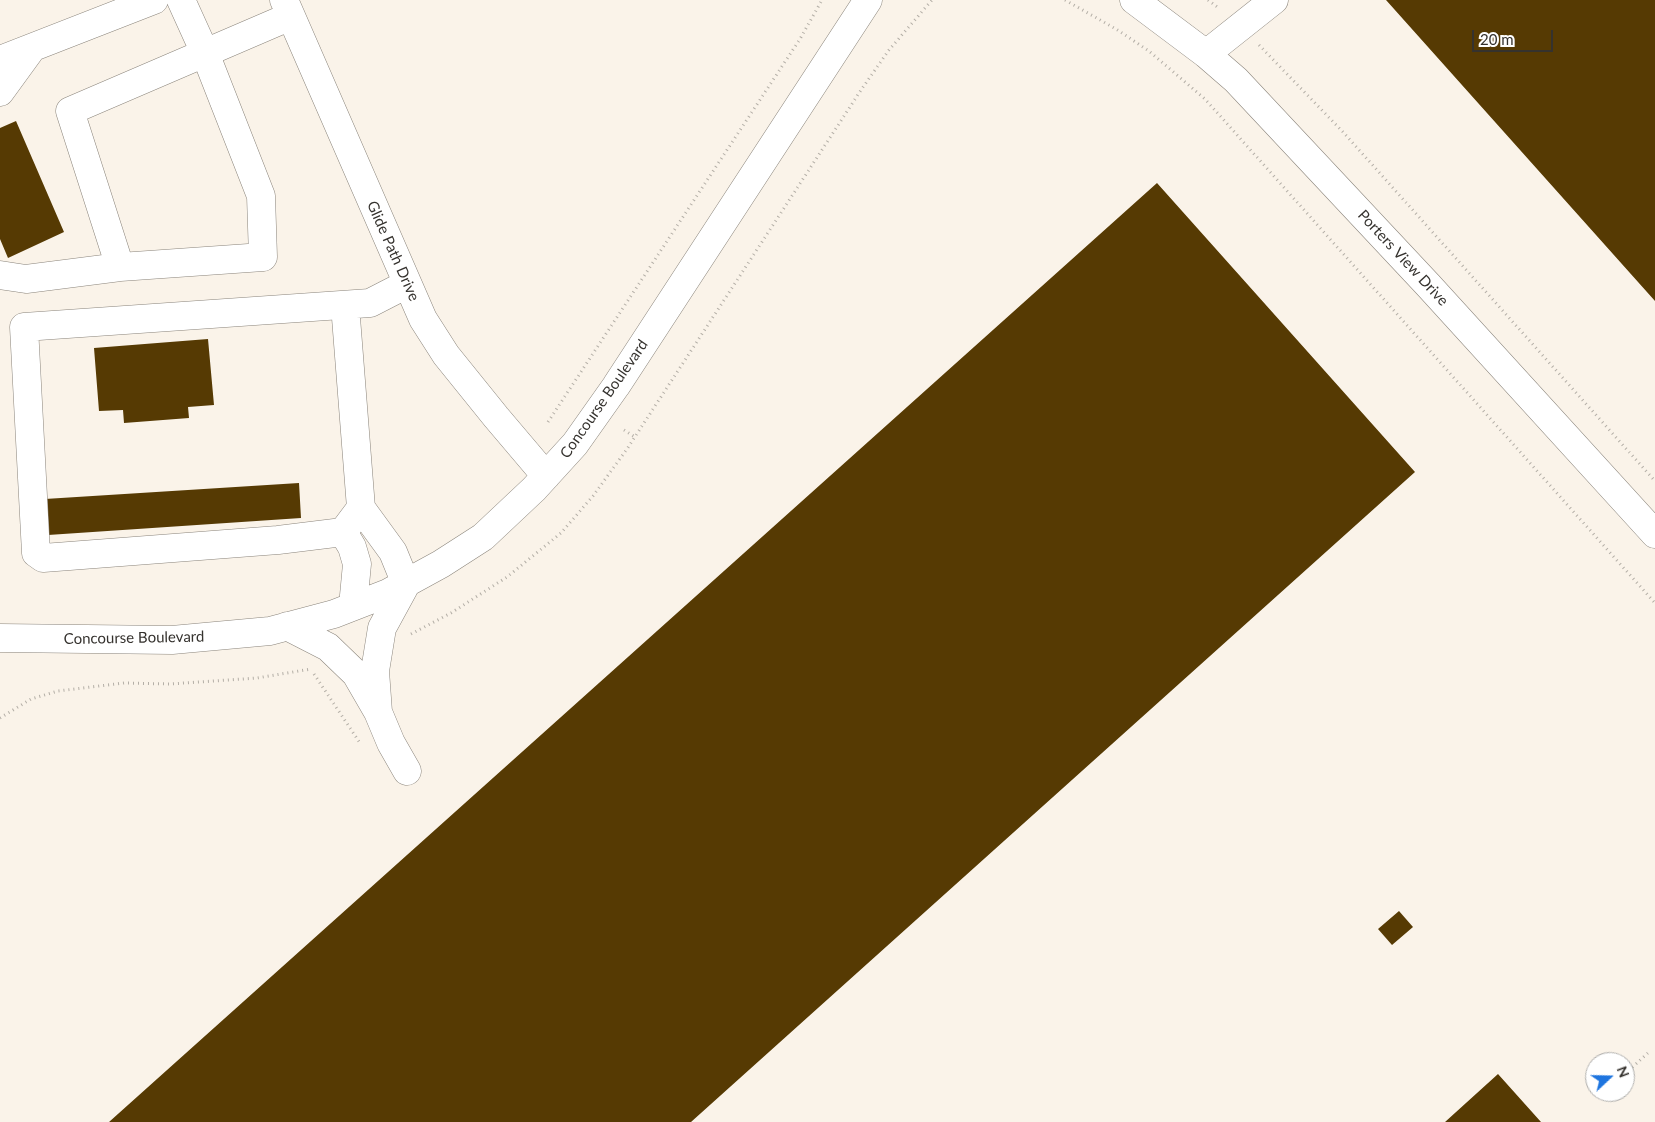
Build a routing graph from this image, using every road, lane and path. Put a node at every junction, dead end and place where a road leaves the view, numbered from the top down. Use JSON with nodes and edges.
{"nodes":[{"id":1,"x":154,"y":0,"type":"edge"},
{"id":2,"x":181,"y":0,"type":"edge"},
{"id":3,"x":822,"y":0,"type":"edge"},
{"id":4,"x":868,"y":0,"type":"edge"},
{"id":5,"x":932,"y":0,"type":"edge"},
{"id":6,"x":1066,"y":0,"type":"edge"},
{"id":7,"x":1134,"y":0,"type":"edge"},
{"id":8,"x":1208,"y":0,"type":"edge"},
{"id":9,"x":1274,"y":0,"type":"edge"},
{"id":10,"x":287,"y":8,"type":"edge"},
{"id":11,"x":1242,"y":27,"type":"junction"},
{"id":12,"x":32,"y":48,"type":"junction"},
{"id":13,"x":204,"y":53,"type":"junction"},
{"id":14,"x":1206,"y":54,"type":"junction"},
{"id":15,"x":0,"y":60,"type":"edge"},
{"id":16,"x":0,"y":92,"type":"edge"},
{"id":17,"x":120,"y":268,"type":"junction"},
{"id":18,"x":0,"y":275,"type":"edge"},
{"id":19,"x":407,"y":284,"type":"junction"},
{"id":20,"x":345,"y":305,"type":"junction"},
{"id":21,"x":548,"y":422,"type":"dead end"},
{"id":22,"x":624,"y":430,"type":"dead end"},
{"id":23,"x":635,"y":438,"type":"junction"},
{"id":24,"x":546,"y":476,"type":"junction"},
{"id":25,"x":1655,"y":481,"type":"edge"},
{"id":26,"x":361,"y":508,"type":"junction"},
{"id":27,"x":343,"y":532,"type":"junction"},
{"id":28,"x":1655,"y":534,"type":"edge"},
{"id":29,"x":406,"y":584,"type":"junction"},
{"id":30,"x":1655,"y":603,"type":"edge"},
{"id":31,"x":353,"y":606,"type":"junction"},
{"id":32,"x":287,"y":626,"type":"junction"},
{"id":33,"x":403,"y":637,"type":"dead end"},
{"id":34,"x":0,"y":638,"type":"edge"},
{"id":35,"x":315,"y":667,"type":"dead end"},
{"id":36,"x":310,"y":669,"type":"junction"},
{"id":37,"x":378,"y":712,"type":"junction"},
{"id":38,"x":0,"y":718,"type":"edge"},
{"id":39,"x":362,"y":746,"type":"dead end"},
{"id":40,"x":407,"y":771,"type":"dead end"},
{"id":41,"x":1649,"y":1052,"type":"dead end"},
{"id":42,"x":1635,"y":1065,"type":"edge"}],
"edges":[{"from":1,"to":12,"type":"street"},
{"from":2,"to":13,"type":"street"},
{"from":3,"to":21,"type":"path"},
{"from":4,"to":24,"type":"street","name":"Concourse Boulevard"},
{"from":5,"to":23,"type":"path"},
{"from":6,"to":30,"type":"path"},
{"from":7,"to":14,"type":"street","name":"Porters View Drive"},
{"from":8,"to":11,"type":"path"},
{"from":9,"to":11,"type":"street"},
{"from":10,"to":13,"type":"street"},
{"from":10,"to":19,"type":"street","name":"Glide Path Drive"},
{"from":11,"to":14,"type":"street"},
{"from":11,"to":25,"type":"path"},
{"from":12,"to":15,"type":"street"},
{"from":12,"to":16,"type":"street"},
{"from":13,"to":17,"type":"street"},
{"from":13,"to":17,"type":"street"},
{"from":14,"to":28,"type":"street","name":"Porters View Drive"},
{"from":17,"to":18,"type":"street"},
{"from":19,"to":20,"type":"street"},
{"from":19,"to":24,"type":"street","name":"Glide Path Drive"},
{"from":20,"to":26,"type":"street"},
{"from":20,"to":27,"type":"street"},
{"from":22,"to":23,"type":"path"},
{"from":23,"to":33,"type":"path"},
{"from":24,"to":29,"type":"street","name":"Concourse Boulevard"},
{"from":26,"to":27,"type":"street"},
{"from":26,"to":29,"type":"street"},
{"from":27,"to":31,"type":"street"},
{"from":29,"to":31,"type":"street","name":"Concourse Boulevard"},
{"from":29,"to":37,"type":"street"},
{"from":31,"to":32,"type":"street","name":"Concourse Boulevard"},
{"from":32,"to":34,"type":"street","name":"Concourse Boulevard"},
{"from":32,"to":37,"type":"street"},
{"from":35,"to":36,"type":"path"},
{"from":36,"to":38,"type":"path"},
{"from":36,"to":39,"type":"path"},
{"from":37,"to":40,"type":"street"},
{"from":41,"to":42,"type":"path"}]}
